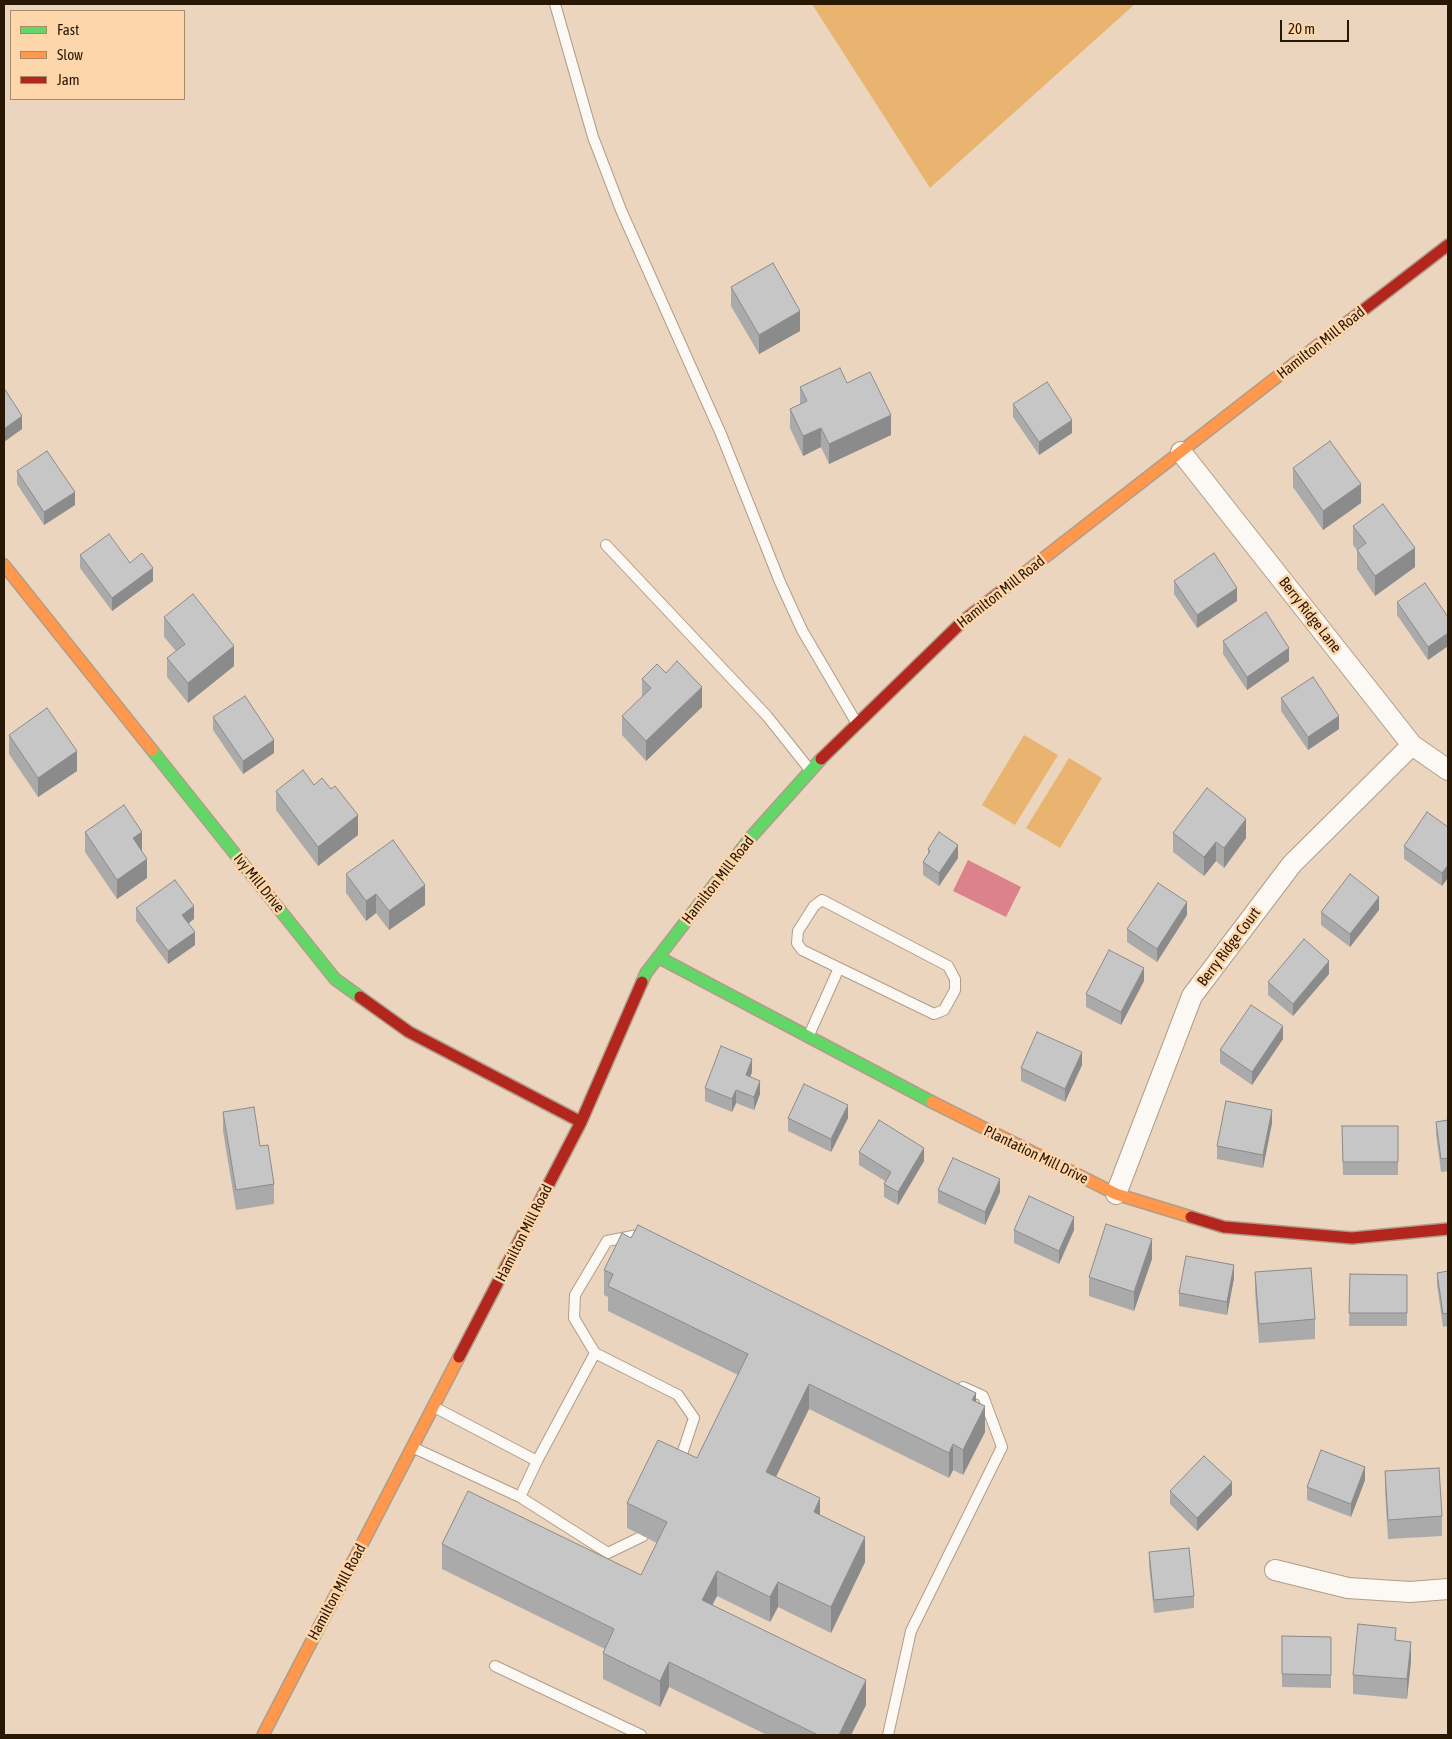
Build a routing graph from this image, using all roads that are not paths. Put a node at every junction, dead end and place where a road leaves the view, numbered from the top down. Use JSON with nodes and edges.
{"nodes":[{"id":1,"x":555,"y":4,"type":"edge"},
{"id":2,"x":1448,"y":245,"type":"edge"},
{"id":3,"x":1181,"y":452,"type":"junction"},
{"id":4,"x":606,"y":545,"type":"dead end"},
{"id":5,"x":4,"y":565,"type":"edge"},
{"id":6,"x":856,"y":723,"type":"junction"},
{"id":7,"x":1412,"y":745,"type":"junction"},
{"id":8,"x":810,"y":770,"type":"junction"},
{"id":9,"x":1448,"y":770,"type":"edge"},
{"id":10,"x":658,"y":957,"type":"junction"},
{"id":11,"x":840,"y":968,"type":"junction"},
{"id":12,"x":808,"y":1036,"type":"junction"},
{"id":13,"x":581,"y":1122,"type":"junction"},
{"id":14,"x":1116,"y":1194,"type":"junction"},
{"id":15,"x":1448,"y":1229,"type":"edge"},
{"id":16,"x":656,"y":1243,"type":"edge"},
{"id":17,"x":595,"y":1353,"type":"junction"},
{"id":18,"x":956,"y":1384,"type":"edge"},
{"id":19,"x":434,"y":1407,"type":"junction"},
{"id":20,"x":413,"y":1447,"type":"junction"},
{"id":21,"x":537,"y":1461,"type":"junction"},
{"id":22,"x":675,"y":1474,"type":"edge"},
{"id":23,"x":520,"y":1497,"type":"junction"},
{"id":24,"x":642,"y":1536,"type":"dead end"},
{"id":25,"x":1276,"y":1570,"type":"dead end"},
{"id":26,"x":1448,"y":1589,"type":"edge"},
{"id":27,"x":495,"y":1666,"type":"dead end"},
{"id":28,"x":263,"y":1735,"type":"edge"},
{"id":29,"x":641,"y":1735,"type":"edge"},
{"id":30,"x":888,"y":1735,"type":"edge"}],
"edges":[{"from":1,"to":6,"type":"lane"},
{"from":2,"to":3,"type":"main road","name":"Hamilton Mill Road"},
{"from":3,"to":6,"type":"main road","name":"Hamilton Mill Road"},
{"from":3,"to":7,"type":"street","name":"Berry Ridge Lane"},
{"from":4,"to":8,"type":"lane"},
{"from":5,"to":13,"type":"main road","name":"Ivy Mill Drive"},
{"from":6,"to":8,"type":"main road","name":"Hamilton Mill Road"},
{"from":7,"to":9,"type":"street","name":"Berry Ridge Lane"},
{"from":7,"to":14,"type":"street","name":"Berry Ridge Court"},
{"from":8,"to":10,"type":"main road","name":"Hamilton Mill Road"},
{"from":10,"to":12,"type":"main road","name":"Plantation Mill Drive"},
{"from":10,"to":13,"type":"main road","name":"Hamilton Mill Road"},
{"from":11,"to":11,"type":"lane"},
{"from":11,"to":12,"type":"lane"},
{"from":12,"to":14,"type":"main road","name":"Plantation Mill Drive"},
{"from":13,"to":19,"type":"main road","name":"Hamilton Mill Road"},
{"from":14,"to":15,"type":"main road","name":"Plantation Mill Drive"},
{"from":16,"to":17,"type":"lane"},
{"from":17,"to":21,"type":"lane"},
{"from":17,"to":22,"type":"lane"},
{"from":18,"to":30,"type":"lane"},
{"from":19,"to":20,"type":"main road","name":"Hamilton Mill Road"},
{"from":19,"to":21,"type":"lane"},
{"from":20,"to":23,"type":"lane"},
{"from":20,"to":28,"type":"main road","name":"Hamilton Mill Road"},
{"from":21,"to":23,"type":"lane"},
{"from":23,"to":24,"type":"lane"},
{"from":25,"to":26,"type":"street"},
{"from":27,"to":29,"type":"lane"}]}
